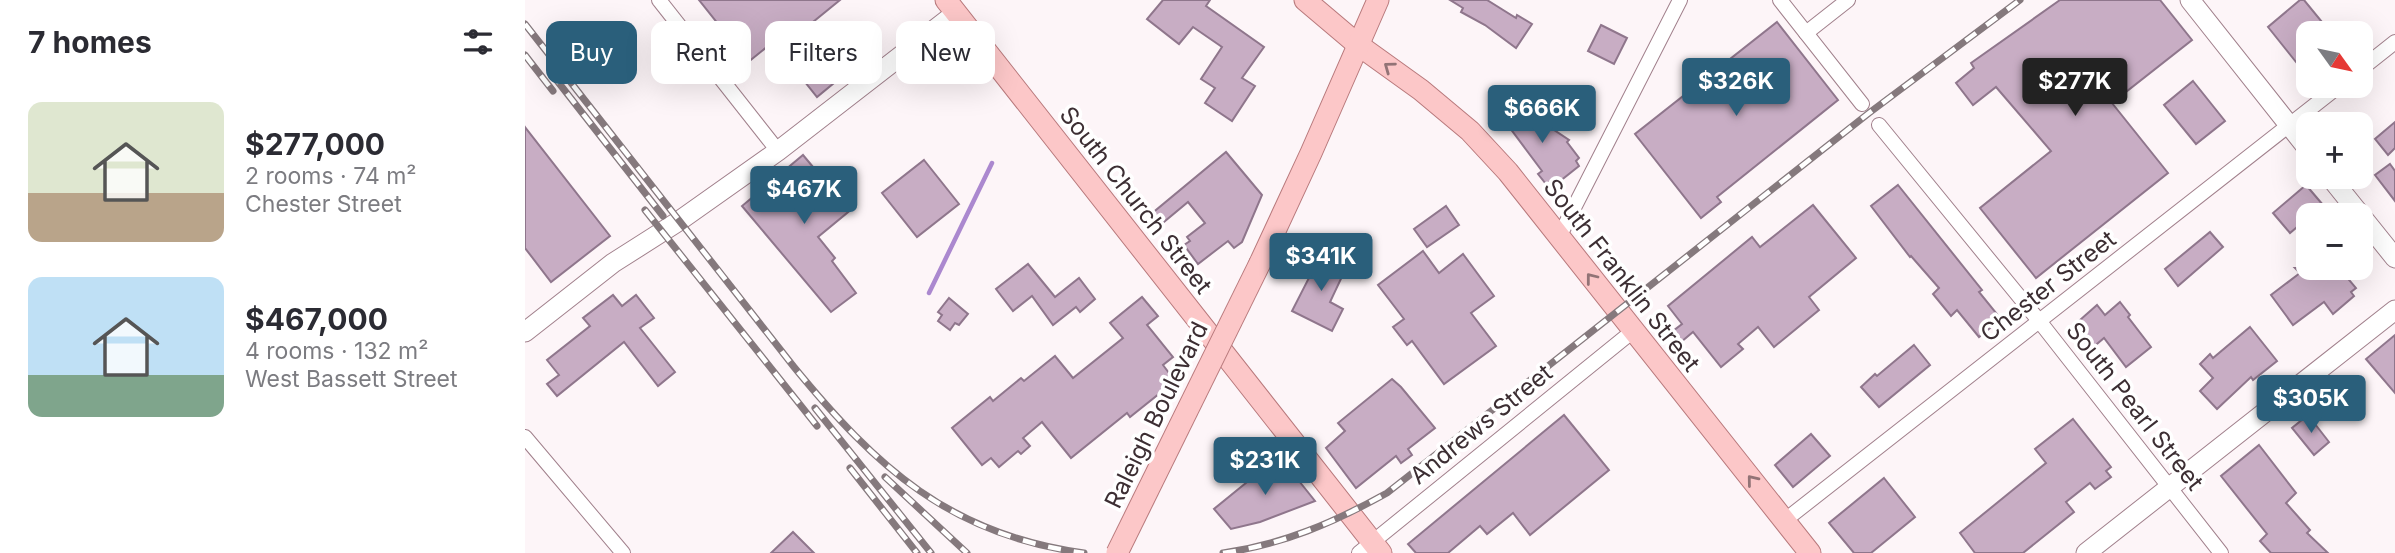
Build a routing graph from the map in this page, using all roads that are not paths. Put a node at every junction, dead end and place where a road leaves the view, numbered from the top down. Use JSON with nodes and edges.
{"nodes":[{"id":1,"x":659,"y":0,"type":"edge"},
{"id":2,"x":1304,"y":0,"type":"edge"},
{"id":3,"x":1378,"y":0,"type":"edge"},
{"id":4,"x":1680,"y":0,"type":"edge"},
{"id":5,"x":1780,"y":0,"type":"edge"},
{"id":6,"x":1848,"y":0,"type":"edge"},
{"id":7,"x":2190,"y":0,"type":"edge"},
{"id":8,"x":958,"y":4,"type":"edge"},
{"id":9,"x":1806,"y":33,"type":"junction"},
{"id":10,"x":2395,"y":42,"type":"edge"},
{"id":11,"x":1357,"y":44,"type":"junction"},
{"id":12,"x":2373,"y":59,"type":"edge"},
{"id":13,"x":2324,"y":98,"type":"edge"},
{"id":14,"x":1862,"y":104,"type":"dead end"},
{"id":15,"x":1879,"y":125,"type":"dead end"},
{"id":16,"x":2289,"y":125,"type":"junction"},
{"id":17,"x":2296,"y":134,"type":"edge"},
{"id":18,"x":778,"y":151,"type":"junction"},
{"id":19,"x":2340,"y":189,"type":"edge"},
{"id":20,"x":1559,"y":237,"type":"junction"},
{"id":21,"x":2395,"y":258,"type":"edge"},
{"id":22,"x":2395,"y":310,"type":"edge"},
{"id":23,"x":2040,"y":322,"type":"junction"},
{"id":24,"x":1633,"y":331,"type":"junction"},
{"id":25,"x":525,"y":332,"type":"edge"},
{"id":26,"x":525,"y":437,"type":"edge"},
{"id":27,"x":2170,"y":487,"type":"junction"},
{"id":28,"x":1784,"y":521,"type":"junction"},
{"id":29,"x":1371,"y":549,"type":"edge"},
{"id":30,"x":623,"y":553,"type":"edge"},
{"id":31,"x":1117,"y":553,"type":"edge"},
{"id":32,"x":1809,"y":553,"type":"edge"},
{"id":33,"x":2086,"y":553,"type":"edge"},
{"id":34,"x":2221,"y":553,"type":"edge"}],
"edges":[{"from":1,"to":18,"type":"street"},
{"from":2,"to":11,"type":"main road","name":"South Franklin Street"},
{"from":3,"to":11,"type":"main road","name":"Raleigh Boulevard"},
{"from":4,"to":20,"type":"street"},
{"from":5,"to":9,"type":"street"},
{"from":6,"to":9,"type":"street"},
{"from":7,"to":16,"type":"street"},
{"from":8,"to":18,"type":"street"},
{"from":8,"to":29,"type":"main road","name":"South Church Street"},
{"from":9,"to":14,"type":"street"},
{"from":10,"to":12,"type":"street"},
{"from":20,"to":11,"type":"main road","name":"South Franklin Street","one_way":true},
{"from":11,"to":31,"type":"main road","name":"Raleigh Boulevard","bridge":true},
{"from":13,"to":16,"type":"street","name":"Chester Street"},
{"from":15,"to":23,"type":"street","name":"South Pearl Street"},
{"from":16,"to":17,"type":"street"},
{"from":16,"to":23,"type":"street","name":"Chester Street"},
{"from":18,"to":25,"type":"street"},
{"from":19,"to":21,"type":"street"},
{"from":24,"to":20,"type":"main road","name":"South Franklin Street","one_way":true},
{"from":22,"to":27,"type":"street"},
{"from":23,"to":27,"type":"street","name":"South Pearl Street"},
{"from":23,"to":28,"type":"street","name":"Chester Street"},
{"from":28,"to":24,"type":"main road","name":"South Franklin Street","one_way":true},
{"from":24,"to":29,"type":"street","name":"Andrews Street"},
{"from":26,"to":30,"type":"street"},
{"from":27,"to":33,"type":"street"},
{"from":27,"to":34,"type":"street","name":"South Pearl Street"},
{"from":28,"to":32,"type":"main road","name":"South Franklin Street"}]}
